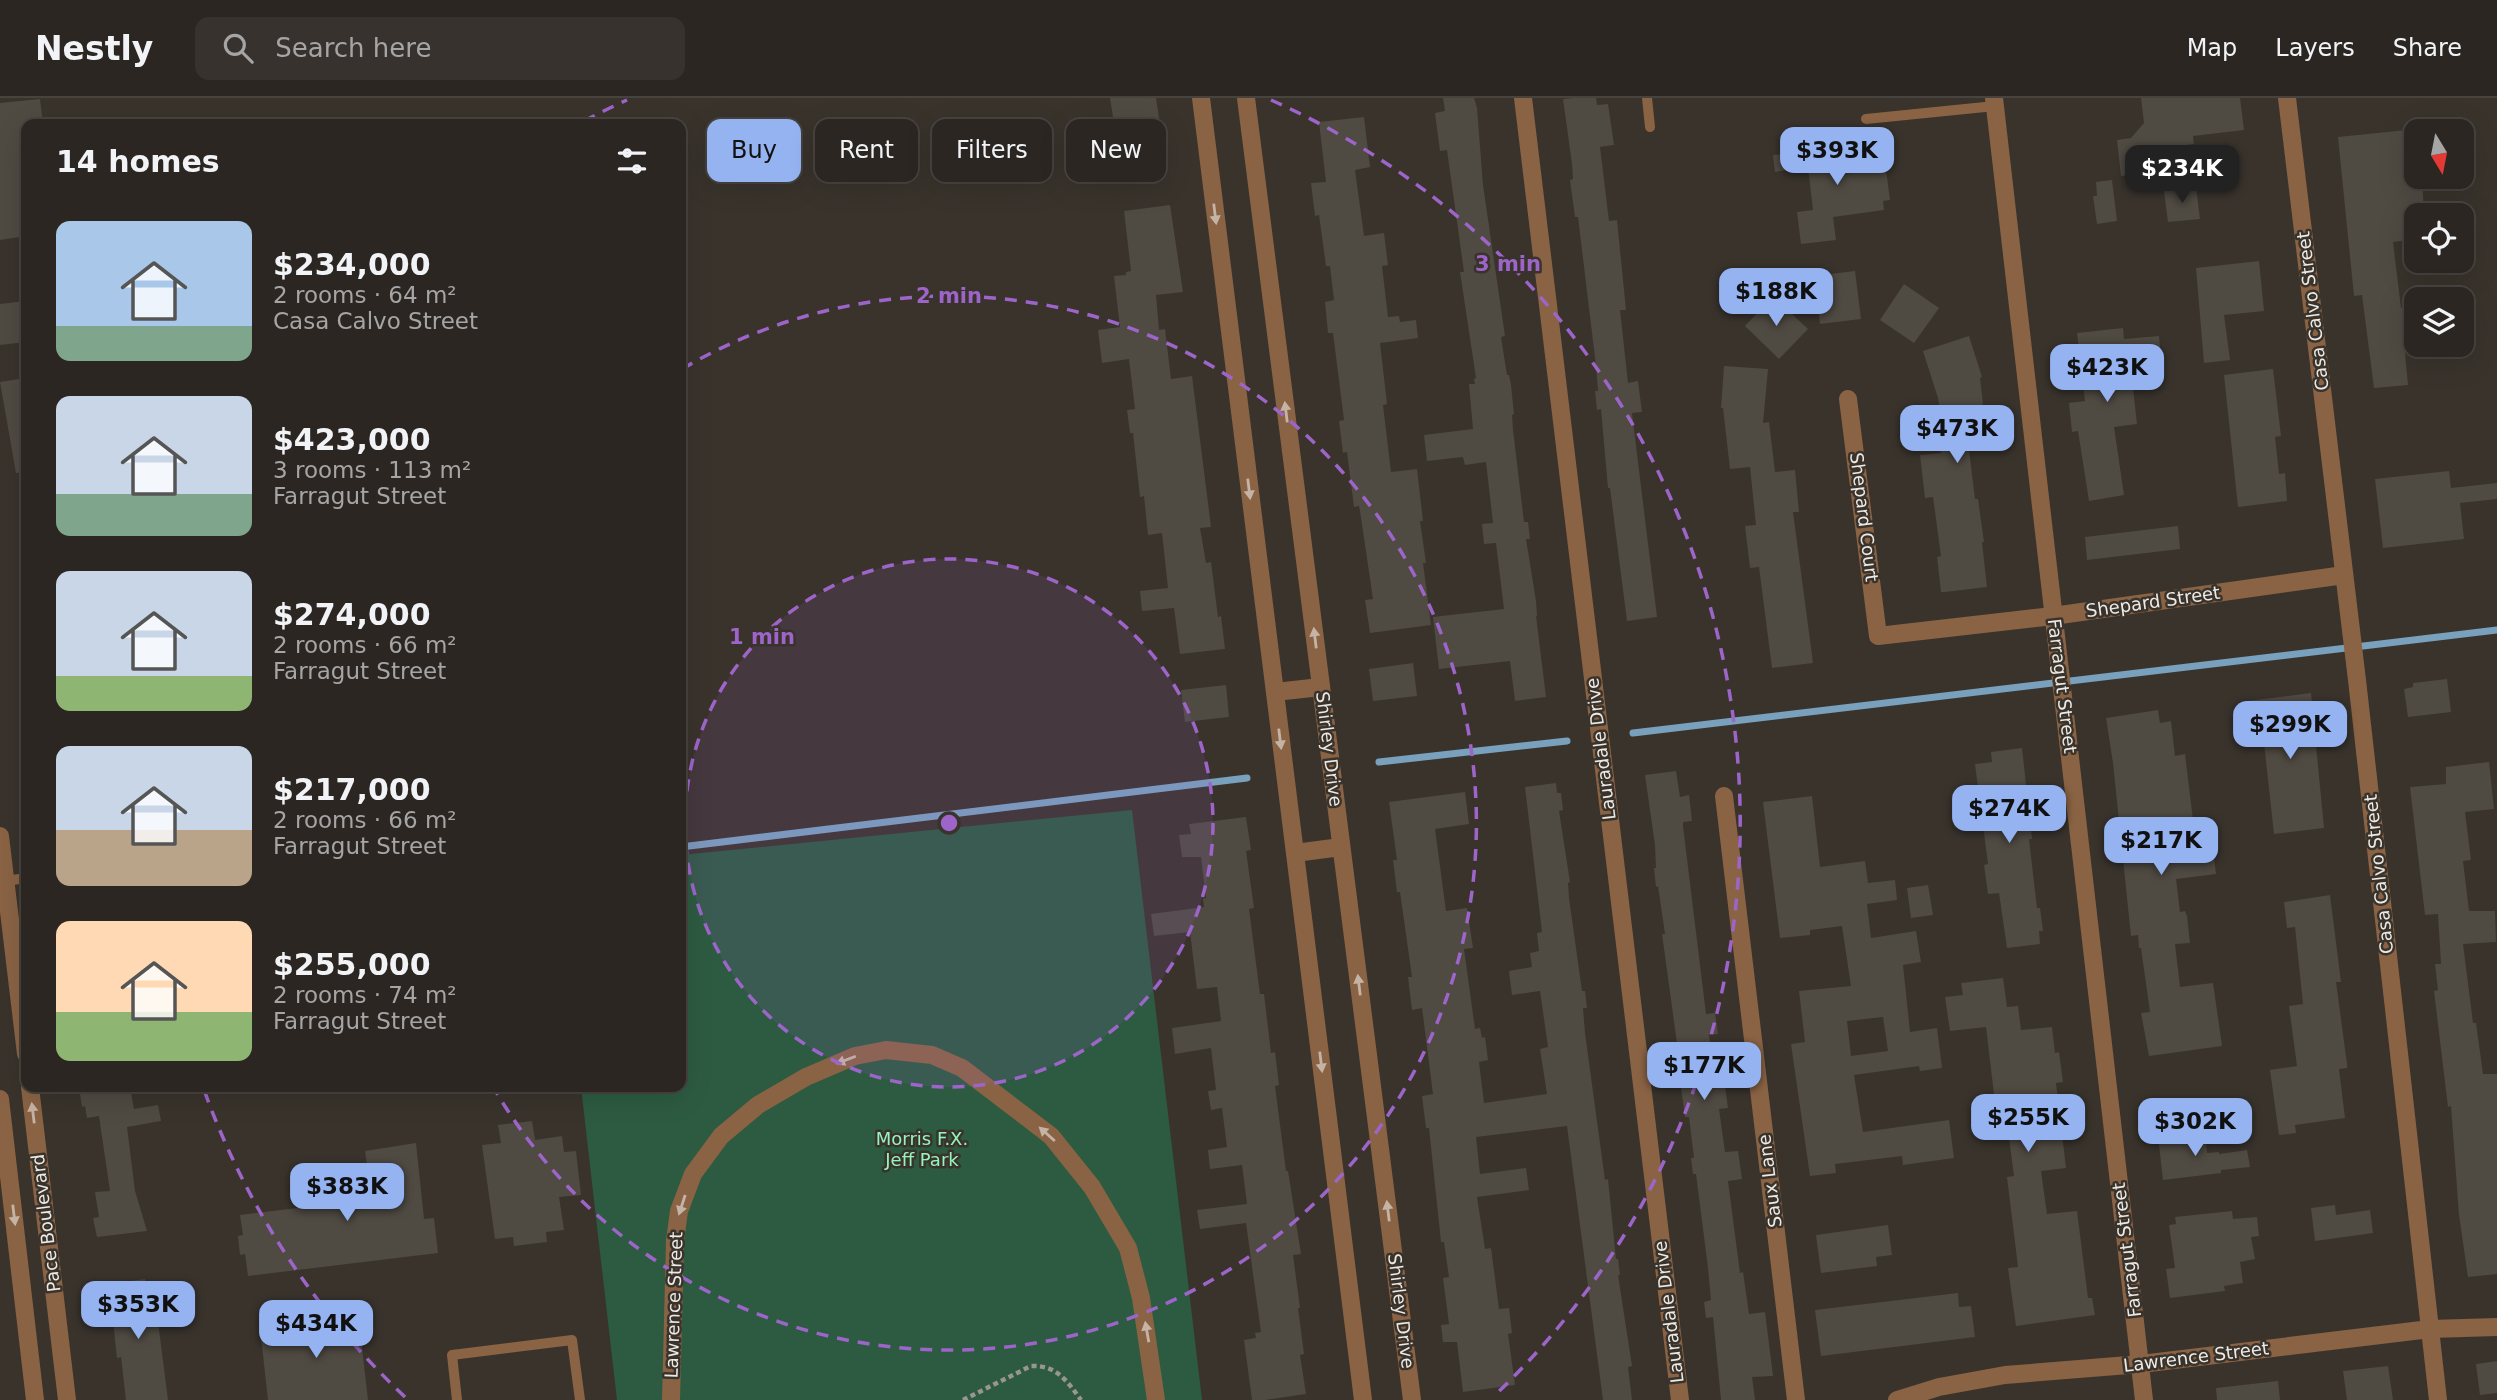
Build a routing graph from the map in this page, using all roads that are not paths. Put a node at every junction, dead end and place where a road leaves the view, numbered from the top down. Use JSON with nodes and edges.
{"nodes":[{"id":1,"x":1201,"y":98,"type":"edge"},
{"id":2,"x":1246,"y":98,"type":"edge"},
{"id":3,"x":1523,"y":98,"type":"edge"},
{"id":4,"x":1647,"y":98,"type":"edge"},
{"id":5,"x":2287,"y":98,"type":"edge"},
{"id":6,"x":1994,"y":102,"type":"edge"},
{"id":7,"x":1866,"y":119,"type":"dead end"},
{"id":8,"x":1650,"y":127,"type":"dead end"},
{"id":9,"x":1848,"y":399,"type":"dead end"},
{"id":10,"x":2344,"y":575,"type":"junction"},
{"id":11,"x":2053,"y":616,"type":"junction"},
{"id":12,"x":1878,"y":636,"type":"joint"},
{"id":13,"x":1321,"y":687,"type":"junction"},
{"id":14,"x":1275,"y":692,"type":"junction"},
{"id":15,"x":1724,"y":796,"type":"dead end"},
{"id":16,"x":0,"y":836,"type":"edge"},
{"id":17,"x":1342,"y":847,"type":"junction"},
{"id":18,"x":1295,"y":853,"type":"junction"},
{"id":19,"x":21,"y":879,"type":"edge"},
{"id":20,"x":3,"y":882,"type":"edge"},
{"id":21,"x":21,"y":1017,"type":"edge"},
{"id":22,"x":31,"y":1092,"type":"edge"},
{"id":23,"x":0,"y":1099,"type":"edge"},
{"id":24,"x":57,"y":1314,"type":"junction"},
{"id":25,"x":26,"y":1317,"type":"junction"},
{"id":26,"x":2497,"y":1327,"type":"edge"},
{"id":27,"x":2430,"y":1329,"type":"junction"},
{"id":28,"x":2141,"y":1364,"type":"junction"},
{"id":29,"x":36,"y":1400,"type":"edge"},
{"id":30,"x":67,"y":1400,"type":"edge"},
{"id":31,"x":457,"y":1400,"type":"edge"},
{"id":32,"x":580,"y":1400,"type":"edge"},
{"id":33,"x":671,"y":1400,"type":"edge"},
{"id":34,"x":1156,"y":1400,"type":"edge"},
{"id":35,"x":1363,"y":1400,"type":"edge"},
{"id":36,"x":1412,"y":1400,"type":"edge"},
{"id":37,"x":1680,"y":1400,"type":"edge"},
{"id":38,"x":1796,"y":1400,"type":"edge"},
{"id":39,"x":1897,"y":1400,"type":"edge"},
{"id":40,"x":2144,"y":1400,"type":"edge"},
{"id":41,"x":2438,"y":1400,"type":"edge"}],
"edges":[{"from":1,"to":14,"type":"street","one_way":true},
{"from":13,"to":2,"type":"street","name":"Shirley Drive","one_way":true},
{"from":3,"to":37,"type":"street","name":"Lauradale Drive"},
{"from":4,"to":8,"type":"lane"},
{"from":5,"to":10,"type":"street","name":"Casa Calvo Street"},
{"from":6,"to":7,"type":"lane"},
{"from":6,"to":11,"type":"street","name":"Farragut Street"},
{"from":9,"to":12,"type":"street","name":"Shepard Court"},
{"from":10,"to":11,"type":"street","name":"Shepard Street"},
{"from":10,"to":27,"type":"street","name":"Casa Calvo Street"},
{"from":11,"to":12,"type":"street","name":"Shepard Street"},
{"from":11,"to":28,"type":"street","name":"Farragut Street"},
{"from":13,"to":14,"type":"street"},
{"from":13,"to":17,"type":"street","name":"Shirley Drive"},
{"from":14,"to":18,"type":"street","one_way":true},
{"from":15,"to":38,"type":"street","name":"Saux Lane"},
{"from":16,"to":20,"type":"street"},
{"from":17,"to":18,"type":"street"},
{"from":36,"to":17,"type":"street","name":"Shirley Drive","one_way":true},
{"from":18,"to":35,"type":"street","one_way":true},
{"from":19,"to":20,"type":"lane"},
{"from":20,"to":21,"type":"street"},
{"from":24,"to":22,"type":"street","name":"Pace Boulevard","one_way":true},
{"from":23,"to":25,"type":"street","name":"Pace Boulevard","one_way":true},
{"from":24,"to":25,"type":"street"},
{"from":24,"to":30,"type":"street","name":"Pace Boulevard"},
{"from":25,"to":29,"type":"street","name":"Pace Boulevard"},
{"from":26,"to":27,"type":"street","name":"Lawrence Street"},
{"from":27,"to":28,"type":"street","name":"Lawrence Street"},
{"from":27,"to":41,"type":"street","name":"Casa Calvo Street"},
{"from":28,"to":39,"type":"street","name":"Lawrence Street"},
{"from":28,"to":40,"type":"street","name":"Farragut Street"},
{"from":31,"to":32,"type":"lane"},
{"from":34,"to":33,"type":"street","name":"Lawrence Street","one_way":true}]}
